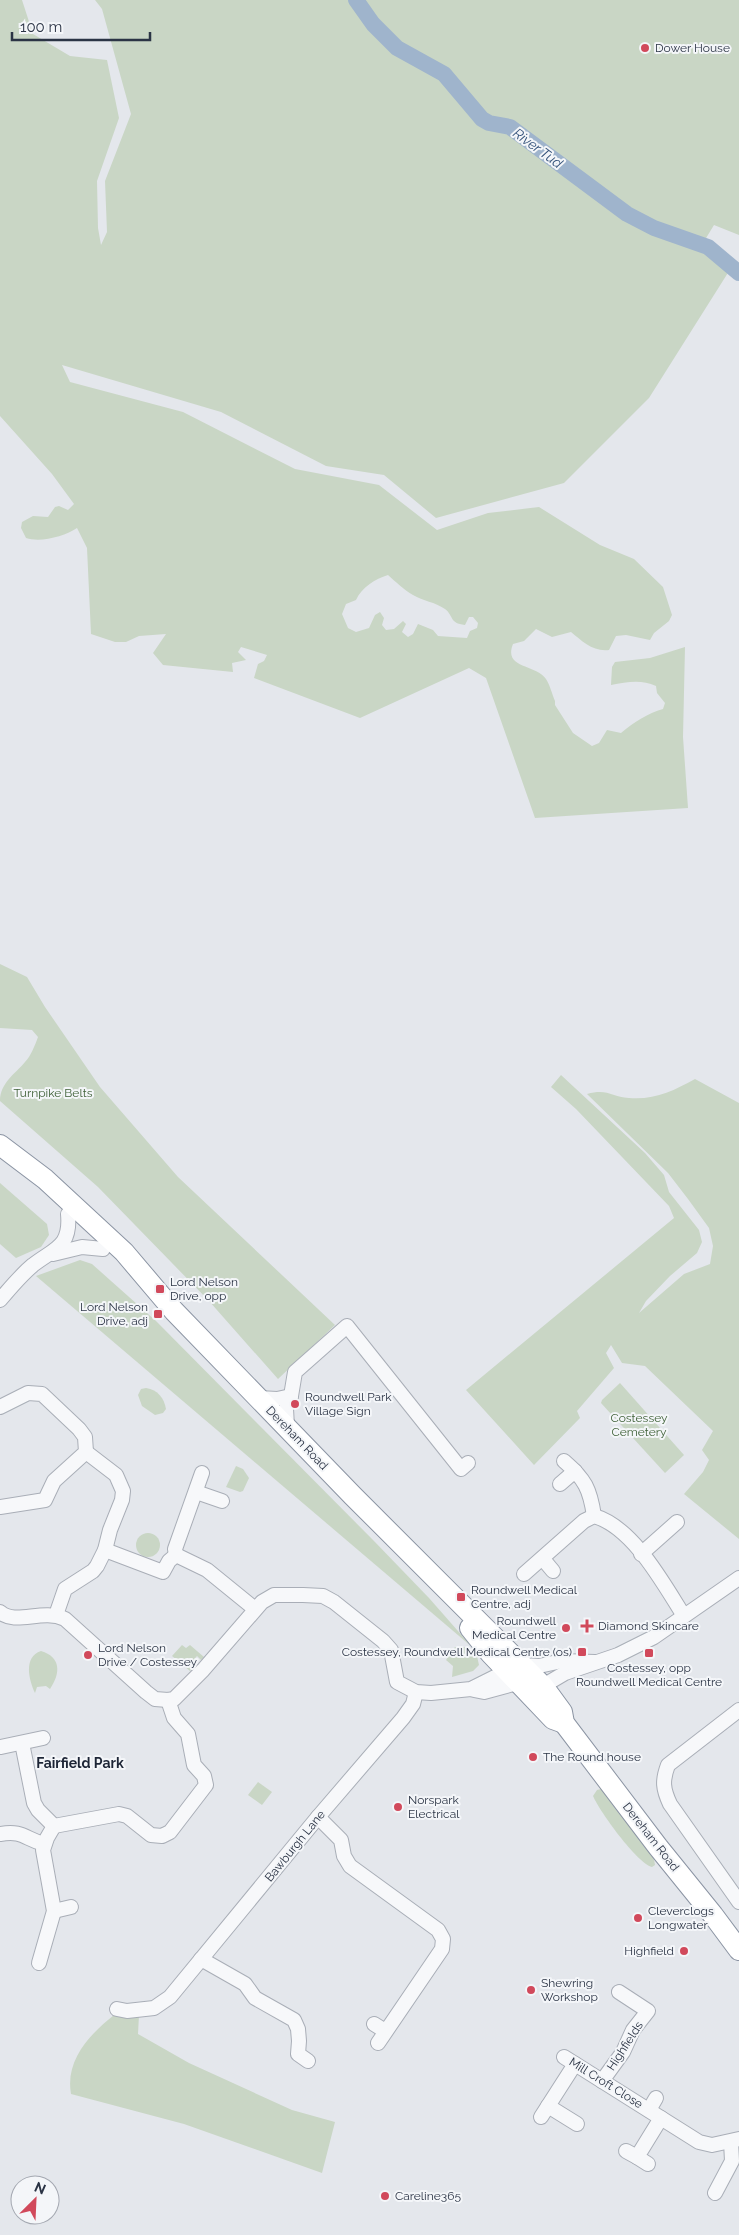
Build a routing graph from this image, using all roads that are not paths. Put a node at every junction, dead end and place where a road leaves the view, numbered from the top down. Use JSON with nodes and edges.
{"nodes":[{"id":1,"x":2,"y":1147,"type":"edge"},
{"id":2,"x":68,"y":1214,"type":"junction"},
{"id":3,"x":103,"y":1249,"type":"junction"},
{"id":4,"x":50,"y":1254,"type":"junction"},
{"id":5,"x":0,"y":1300,"type":"edge"},
{"id":6,"x":174,"y":1311,"type":"junction"},
{"id":7,"x":291,"y":1396,"type":"junction"},
{"id":8,"x":259,"y":1398,"type":"junction"},
{"id":9,"x":0,"y":1406,"type":"edge"},
{"id":10,"x":287,"y":1426,"type":"junction"},
{"id":11,"x":86,"y":1452,"type":"junction"},
{"id":12,"x":564,"y":1461,"type":"dead end"},
{"id":13,"x":461,"y":1469,"type":"dead end"},
{"id":14,"x":575,"y":1471,"type":"junction"},
{"id":15,"x":202,"y":1473,"type":"dead end"},
{"id":16,"x":560,"y":1484,"type":"dead end"},
{"id":17,"x":196,"y":1492,"type":"junction"},
{"id":18,"x":222,"y":1502,"type":"dead end"},
{"id":19,"x":0,"y":1507,"type":"edge"},
{"id":20,"x":594,"y":1516,"type":"junction"},
{"id":21,"x":677,"y":1522,"type":"dead end"},
{"id":22,"x":105,"y":1550,"type":"junction"},
{"id":23,"x":641,"y":1554,"type":"junction"},
{"id":24,"x":176,"y":1555,"type":"junction"},
{"id":25,"x":542,"y":1558,"type":"junction"},
{"id":26,"x":554,"y":1571,"type":"dead end"},
{"id":27,"x":524,"y":1574,"type":"dead end"},
{"id":28,"x":737,"y":1584,"type":"edge"},
{"id":29,"x":255,"y":1609,"type":"junction"},
{"id":30,"x":0,"y":1613,"type":"edge"},
{"id":31,"x":56,"y":1615,"type":"junction"},
{"id":32,"x":684,"y":1616,"type":"junction"},
{"id":33,"x":595,"y":1662,"type":"junction"},
{"id":34,"x":516,"y":1673,"type":"junction"},
{"id":35,"x":543,"y":1686,"type":"junction"},
{"id":36,"x":416,"y":1692,"type":"junction"},
{"id":37,"x":168,"y":1700,"type":"junction"},
{"id":38,"x":739,"y":1710,"type":"edge"},
{"id":39,"x":564,"y":1723,"type":"junction"},
{"id":40,"x":43,"y":1738,"type":"dead end"},
{"id":41,"x":22,"y":1743,"type":"junction"},
{"id":42,"x":1,"y":1747,"type":"edge"},
{"id":43,"x":318,"y":1817,"type":"junction"},
{"id":44,"x":54,"y":1826,"type":"junction"},
{"id":45,"x":0,"y":1834,"type":"edge"},
{"id":46,"x":44,"y":1844,"type":"junction"},
{"id":47,"x":739,"y":1902,"type":"edge"},
{"id":48,"x":71,"y":1907,"type":"dead end"},
{"id":49,"x":54,"y":1911,"type":"junction"},
{"id":50,"x":739,"y":1950,"type":"edge"},
{"id":51,"x":201,"y":1959,"type":"junction"},
{"id":52,"x":39,"y":1963,"type":"dead end"},
{"id":53,"x":619,"y":1992,"type":"dead end"},
{"id":54,"x":118,"y":2009,"type":"dead end"},
{"id":55,"x":379,"y":2032,"type":"dead end"},
{"id":56,"x":308,"y":2061,"type":"dead end"},
{"id":57,"x":602,"y":2081,"type":"junction"},
{"id":58,"x":656,"y":2098,"type":"dead end"},
{"id":59,"x":649,"y":2110,"type":"junction"},
{"id":60,"x":661,"y":2118,"type":"junction"},
{"id":61,"x":577,"y":2124,"type":"dead end"},
{"id":62,"x":735,"y":2141,"type":"edge"},
{"id":63,"x":637,"y":2158,"type":"dead end"},
{"id":64,"x":715,"y":2194,"type":"dead end"}],
"edges":[{"from":1,"to":2,"type":"highway","name":"Dereham Road"},
{"from":1,"to":6,"type":"highway","name":"Dereham Road"},
{"from":2,"to":3,"type":"highway","name":"Dereham Road"},
{"from":2,"to":4,"type":"street"},
{"from":3,"to":4,"type":"street"},
{"from":3,"to":6,"type":"highway","name":"Dereham Road"},
{"from":4,"to":5,"type":"street"},
{"from":6,"to":8,"type":"highway","name":"Dereham Road"},
{"from":7,"to":8,"type":"street"},
{"from":7,"to":10,"type":"street"},
{"from":7,"to":13,"type":"street"},
{"from":8,"to":10,"type":"highway","name":"Dereham Road"},
{"from":9,"to":11,"type":"street"},
{"from":10,"to":34,"type":"highway","name":"Dereham Road"},
{"from":11,"to":19,"type":"street"},
{"from":11,"to":22,"type":"street"},
{"from":12,"to":14,"type":"street"},
{"from":14,"to":16,"type":"street"},
{"from":14,"to":20,"type":"street"},
{"from":15,"to":17,"type":"street"},
{"from":17,"to":18,"type":"street"},
{"from":17,"to":24,"type":"street"},
{"from":20,"to":23,"type":"street"},
{"from":20,"to":25,"type":"street"},
{"from":21,"to":23,"type":"street"},
{"from":22,"to":24,"type":"street"},
{"from":22,"to":31,"type":"street"},
{"from":23,"to":32,"type":"street"},
{"from":24,"to":29,"type":"street"},
{"from":25,"to":26,"type":"street"},
{"from":25,"to":27,"type":"street"},
{"from":28,"to":32,"type":"street"},
{"from":29,"to":36,"type":"street"},
{"from":29,"to":37,"type":"street"},
{"from":30,"to":31,"type":"street"},
{"from":31,"to":37,"type":"street"},
{"from":32,"to":33,"type":"street"},
{"from":33,"to":34,"type":"street"},
{"from":33,"to":35,"type":"street"},
{"from":34,"to":35,"type":"highway","name":"Dereham Road"},
{"from":34,"to":36,"type":"street"},
{"from":34,"to":39,"type":"highway","name":"Dereham Road"},
{"from":35,"to":39,"type":"highway","name":"Dereham Road"},
{"from":36,"to":43,"type":"street","name":"Bawburgh Lane"},
{"from":37,"to":44,"type":"street"},
{"from":38,"to":47,"type":"street"},
{"from":39,"to":50,"type":"highway","name":"Dereham Road"},
{"from":40,"to":41,"type":"street"},
{"from":41,"to":42,"type":"street"},
{"from":41,"to":44,"type":"street"},
{"from":43,"to":51,"type":"street","name":"Bawburgh Lane"},
{"from":43,"to":55,"type":"street"},
{"from":44,"to":46,"type":"street"},
{"from":45,"to":46,"type":"street"},
{"from":46,"to":49,"type":"street"},
{"from":48,"to":49,"type":"street"},
{"from":49,"to":52,"type":"street"},
{"from":51,"to":54,"type":"street","name":"Bawburgh Lane"},
{"from":51,"to":56,"type":"street"},
{"from":53,"to":57,"type":"street","name":"Highfields"},
{"from":57,"to":59,"type":"street","name":"Mill Croft Close"},
{"from":57,"to":61,"type":"street","name":"Mill Croft Close"},
{"from":58,"to":59,"type":"street","name":"Mill Croft Close"},
{"from":59,"to":60,"type":"street","name":"Mill Croft Close"},
{"from":60,"to":62,"type":"street","name":"Mill Croft Close"},
{"from":60,"to":63,"type":"street"},
{"from":62,"to":64,"type":"street"}]}
